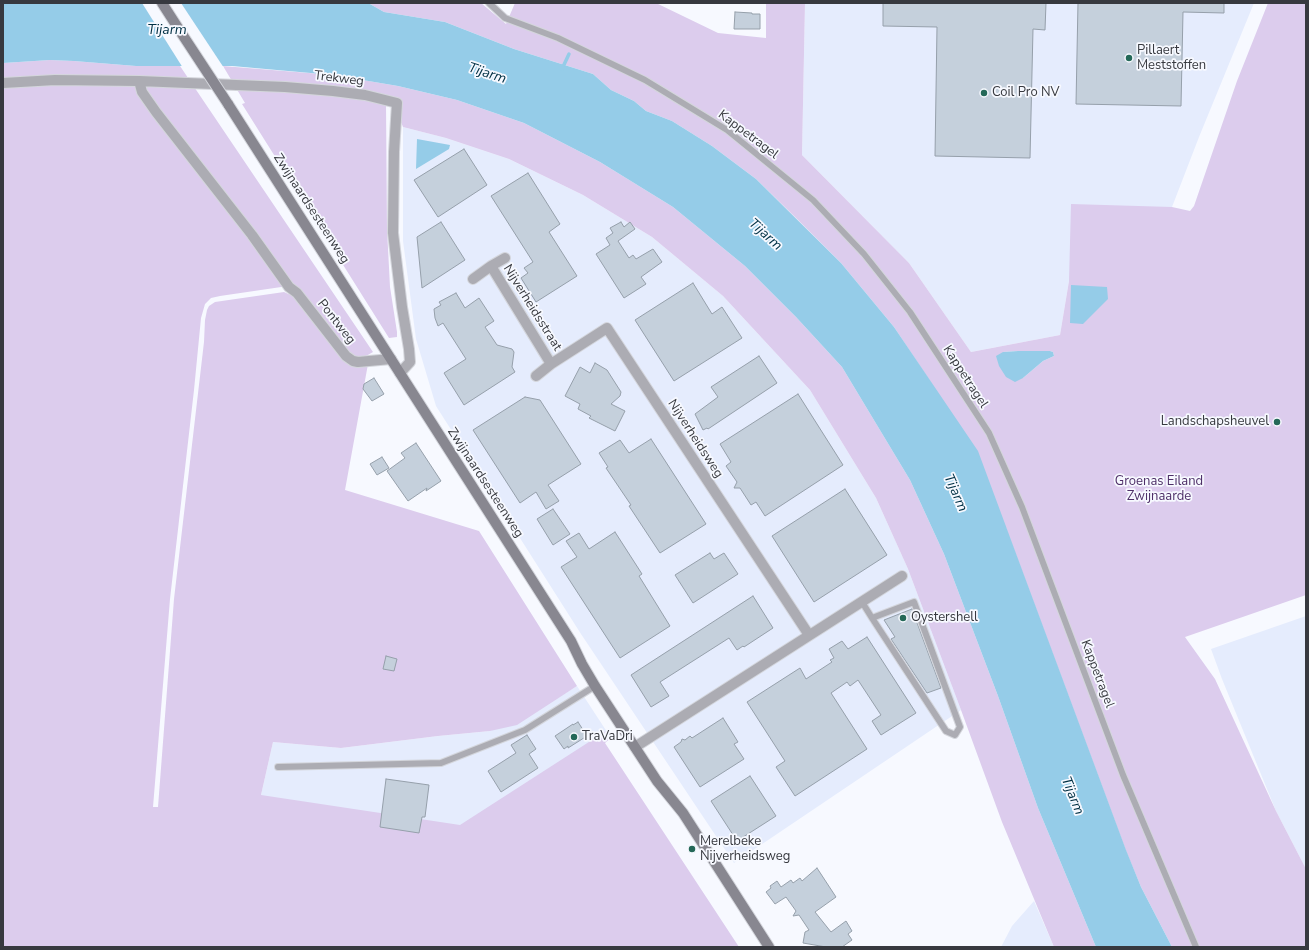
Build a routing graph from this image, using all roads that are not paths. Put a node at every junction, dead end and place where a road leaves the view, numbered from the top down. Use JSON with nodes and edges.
{"nodes":[{"id":1,"x":162,"y":3,"type":"edge"},
{"id":2,"x":489,"y":3,"type":"edge"},
{"id":3,"x":139,"y":80,"type":"junction"},
{"id":4,"x":3,"y":83,"type":"edge"},
{"id":5,"x":505,"y":258,"type":"dead end"},
{"id":6,"x":491,"y":266,"type":"junction"},
{"id":7,"x":473,"y":279,"type":"dead end"},
{"id":8,"x":391,"y":359,"type":"junction"},
{"id":9,"x":551,"y":364,"type":"junction"},
{"id":10,"x":400,"y":373,"type":"junction"},
{"id":11,"x":536,"y":376,"type":"dead end"},
{"id":12,"x":902,"y":576,"type":"dead end"},
{"id":13,"x":862,"y":602,"type":"junction"},
{"id":14,"x":872,"y":618,"type":"junction"},
{"id":15,"x":808,"y":635,"type":"junction"},
{"id":16,"x":595,"y":686,"type":"junction"},
{"id":17,"x":635,"y":747,"type":"junction"},
{"id":18,"x":278,"y":767,"type":"dead end"},
{"id":19,"x":770,"y":947,"type":"edge"},
{"id":20,"x":1196,"y":947,"type":"edge"}],
"edges":[{"from":1,"to":8,"type":"main road","name":"Zwijnaardsesteenweg","bridge":true},
{"from":2,"to":20,"type":"lane","name":"Kappetragel"},
{"from":3,"to":4,"type":"street","name":"Trekweg"},
{"from":3,"to":8,"type":"street","name":"Pontweg"},
{"from":3,"to":10,"type":"street","name":"Trekweg"},
{"from":5,"to":6,"type":"street"},
{"from":6,"to":7,"type":"street"},
{"from":6,"to":9,"type":"street","name":"Nijverheidsstraat"},
{"from":8,"to":10,"type":"main road","name":"Zwijnaardsesteenweg"},
{"from":9,"to":11,"type":"street","name":"Nijverheidsweg"},
{"from":9,"to":15,"type":"street","name":"Nijverheidsweg"},
{"from":10,"to":16,"type":"main road","name":"Zwijnaardsesteenweg"},
{"from":12,"to":13,"type":"street"},
{"from":13,"to":14,"type":"lane"},
{"from":13,"to":15,"type":"street"},
{"from":14,"to":14,"type":"lane"},
{"from":15,"to":17,"type":"street"},
{"from":16,"to":17,"type":"main road","name":"Zwijnaardsesteenweg"},
{"from":16,"to":18,"type":"lane"},
{"from":17,"to":19,"type":"main road","name":"Zwijnaardsesteenweg"}]}
